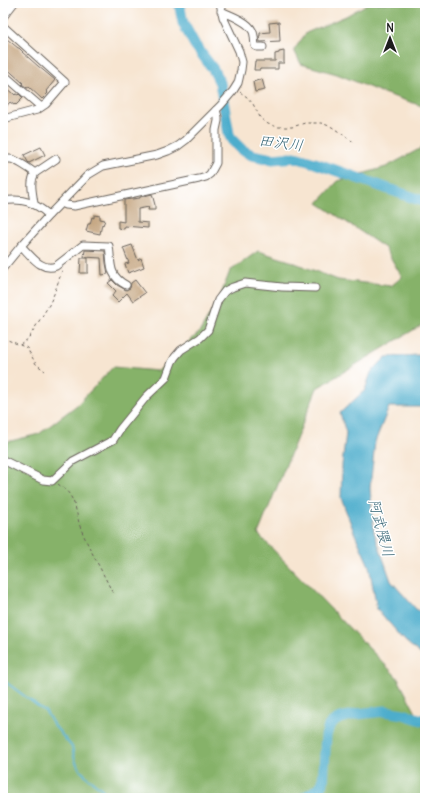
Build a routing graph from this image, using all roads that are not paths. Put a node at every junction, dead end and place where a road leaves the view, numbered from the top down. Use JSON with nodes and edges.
{"nodes":[{"id":1,"x":14,"y":3,"type":"edge"},
{"id":2,"x":220,"y":3,"type":"edge"},
{"id":3,"x":221,"y":11,"type":"junction"},
{"id":4,"x":3,"y":17,"type":"edge"},
{"id":5,"x":3,"y":26,"type":"edge"},
{"id":6,"x":263,"y":46,"type":"dead end"},
{"id":7,"x":3,"y":74,"type":"edge"},
{"id":8,"x":41,"y":107,"type":"junction"},
{"id":9,"x":218,"y":108,"type":"junction"},
{"id":10,"x":3,"y":119,"type":"edge"},
{"id":11,"x":56,"y":159,"type":"dead end"},
{"id":12,"x":3,"y":161,"type":"edge"},
{"id":13,"x":35,"y":173,"type":"junction"},
{"id":14,"x":3,"y":201,"type":"edge"},
{"id":15,"x":61,"y":203,"type":"junction"},
{"id":16,"x":34,"y":204,"type":"junction"},
{"id":17,"x":49,"y":215,"type":"junction"},
{"id":18,"x":21,"y":246,"type":"junction"},
{"id":19,"x":3,"y":268,"type":"edge"},
{"id":20,"x":126,"y":284,"type":"dead end"},
{"id":21,"x":315,"y":288,"type":"dead end"},
{"id":22,"x":3,"y":460,"type":"edge"}],
"edges":[{"from":1,"to":4,"type":"street"},
{"from":2,"to":3,"type":"street"},
{"from":3,"to":6,"type":"street"},
{"from":3,"to":9,"type":"street"},
{"from":5,"to":8,"type":"street"},
{"from":7,"to":8,"type":"street"},
{"from":8,"to":10,"type":"street"},
{"from":9,"to":15,"type":"street"},
{"from":9,"to":15,"type":"street"},
{"from":11,"to":13,"type":"street"},
{"from":12,"to":13,"type":"street"},
{"from":13,"to":16,"type":"street"},
{"from":14,"to":16,"type":"street"},
{"from":15,"to":17,"type":"street"},
{"from":16,"to":17,"type":"street"},
{"from":17,"to":18,"type":"street"},
{"from":18,"to":19,"type":"street"},
{"from":18,"to":20,"type":"street"},
{"from":21,"to":22,"type":"street"}]}
